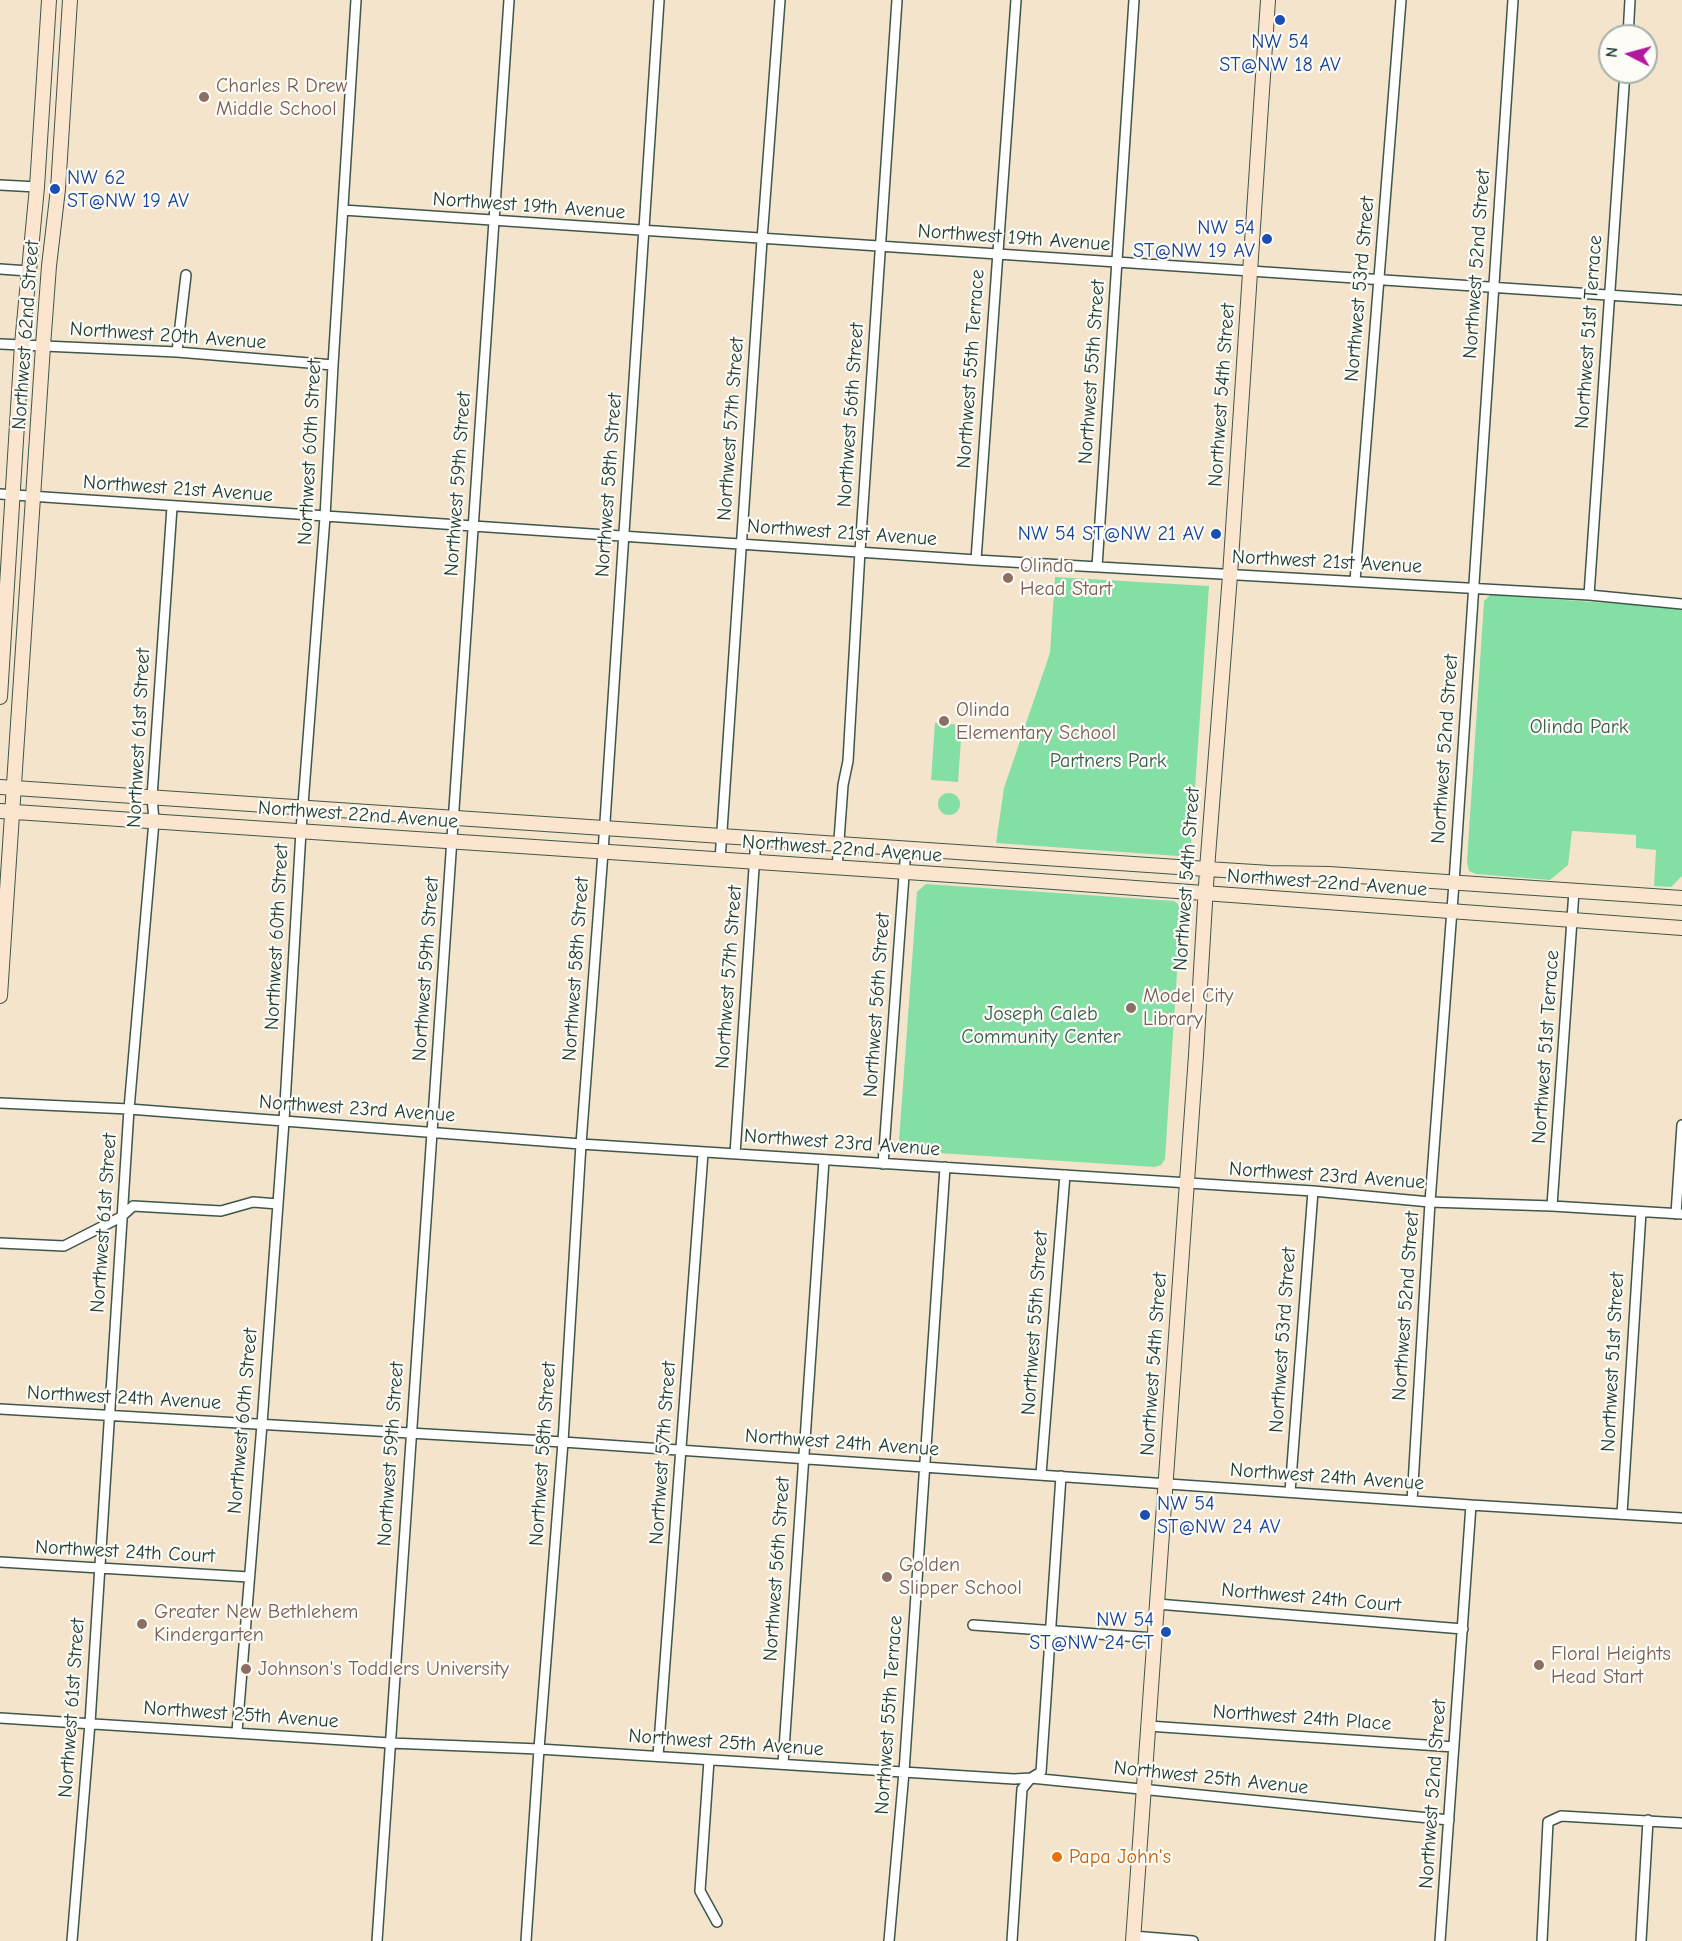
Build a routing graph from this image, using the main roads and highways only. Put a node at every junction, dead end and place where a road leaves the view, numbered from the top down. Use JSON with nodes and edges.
{"nodes":[{"id":1,"x":49,"y":0,"type":"edge"},
{"id":2,"x":70,"y":0,"type":"edge"},
{"id":3,"x":1268,"y":0,"type":"edge"},
{"id":4,"x":6,"y":495,"type":"edge"},
{"id":5,"x":0,"y":697,"type":"edge"},
{"id":6,"x":7,"y":787,"type":"edge"},
{"id":7,"x":6,"y":812,"type":"edge"},
{"id":8,"x":1207,"y":869,"type":"junction"},
{"id":9,"x":1206,"y":893,"type":"junction"},
{"id":10,"x":1682,"y":898,"type":"edge"},
{"id":11,"x":1682,"y":928,"type":"edge"},
{"id":12,"x":0,"y":996,"type":"edge"},
{"id":13,"x":1133,"y":1939,"type":"edge"}],
"edges":[{"from":1,"to":4,"type":"main road","name":"Northwest 62nd Street"},
{"from":2,"to":6,"type":"main road","name":"Northwest 62nd Street"},
{"from":3,"to":8,"type":"main road","name":"Northwest 54th Street"},
{"from":4,"to":5,"type":"main road","name":"Northwest 62nd Street"},
{"from":6,"to":7,"type":"main road","name":"Northwest 62nd Street"},
{"from":6,"to":8,"type":"main road","name":"Northwest 22nd Avenue"},
{"from":7,"to":9,"type":"main road","name":"Northwest 22nd Avenue"},
{"from":7,"to":12,"type":"main road","name":"Northwest 62nd Street"},
{"from":8,"to":9,"type":"main road","name":"Northwest 54th Street"},
{"from":8,"to":10,"type":"main road","name":"Northwest 22nd Avenue"},
{"from":9,"to":11,"type":"main road","name":"Northwest 22nd Avenue"},
{"from":9,"to":13,"type":"main road","name":"Northwest 54th Street"}]}
